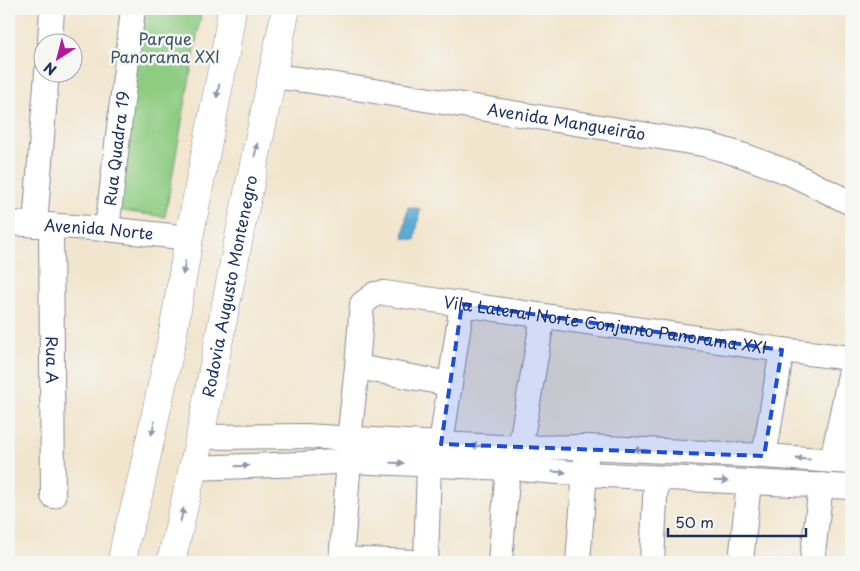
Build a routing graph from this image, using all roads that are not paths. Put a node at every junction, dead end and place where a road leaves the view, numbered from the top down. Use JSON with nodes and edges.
{"nodes":[{"id":1,"x":52,"y":9,"type":"edge"},
{"id":2,"x":133,"y":9,"type":"edge"},
{"id":3,"x":232,"y":9,"type":"edge"},
{"id":4,"x":286,"y":9,"type":"edge"},
{"id":5,"x":51,"y":32,"type":"edge"},
{"id":6,"x":272,"y":76,"type":"junction"},
{"id":7,"x":47,"y":82,"type":"edge"},
{"id":8,"x":851,"y":202,"type":"edge"},
{"id":9,"x":9,"y":223,"type":"edge"},
{"id":10,"x":43,"y":225,"type":"junction"},
{"id":11,"x":107,"y":229,"type":"junction"},
{"id":12,"x":189,"y":238,"type":"junction"},
{"id":13,"x":462,"y":304,"type":"junction"},
{"id":14,"x":543,"y":316,"type":"junction"},
{"id":15,"x":782,"y":350,"type":"junction"},
{"id":16,"x":851,"y":358,"type":"edge"},
{"id":17,"x":357,"y":367,"type":"junction"},
{"id":18,"x":851,"y":370,"type":"edge"},
{"id":19,"x":450,"y":384,"type":"junction"},
{"id":20,"x":200,"y":437,"type":"junction"},
{"id":21,"x":441,"y":444,"type":"junction"},
{"id":22,"x":520,"y":448,"type":"junction"},
{"id":23,"x":587,"y":448,"type":"junction"},
{"id":24,"x":349,"y":450,"type":"junction"},
{"id":25,"x":764,"y":456,"type":"junction"},
{"id":26,"x":841,"y":461,"type":"edge"},
{"id":27,"x":429,"y":465,"type":"junction"},
{"id":28,"x":193,"y":468,"type":"junction"},
{"id":29,"x":508,"y":468,"type":"junction"},
{"id":30,"x":585,"y":474,"type":"junction"},
{"id":31,"x":656,"y":478,"type":"junction"},
{"id":32,"x":749,"y":482,"type":"junction"},
{"id":33,"x":821,"y":485,"type":"junction"},
{"id":34,"x":851,"y":487,"type":"edge"},
{"id":35,"x":53,"y":496,"type":"dead end"},
{"id":36,"x":341,"y":561,"type":"edge"},
{"id":37,"x":122,"y":562,"type":"edge"},
{"id":38,"x":171,"y":562,"type":"edge"},
{"id":39,"x":414,"y":562,"type":"edge"},
{"id":40,"x":426,"y":562,"type":"edge"},
{"id":41,"x":500,"y":562,"type":"edge"},
{"id":42,"x":578,"y":562,"type":"edge"},
{"id":43,"x":652,"y":562,"type":"edge"},
{"id":44,"x":741,"y":562,"type":"edge"},
{"id":45,"x":812,"y":562,"type":"edge"}],
"edges":[{"from":1,"to":5,"type":"street"},
{"from":2,"to":11,"type":"street","name":"Rua Quadra 19"},
{"from":3,"to":12,"type":"main road","one_way":true},
{"from":4,"to":6,"type":"main road","name":"Rodovia Augusto Montenegro"},
{"from":6,"to":8,"type":"street","name":"Avenida Mangueirão"},
{"from":20,"to":6,"type":"main road","name":"Rodovia Augusto Montenegro","one_way":true},
{"from":7,"to":10,"type":"street","name":"Rua A"},
{"from":9,"to":10,"type":"street","name":"Avenida Norte"},
{"from":10,"to":11,"type":"street","name":"Avenida Norte"},
{"from":10,"to":35,"type":"street","name":"Rua A"},
{"from":11,"to":12,"type":"street","name":"Avenida Norte"},
{"from":12,"to":37,"type":"main road","one_way":true},
{"from":13,"to":14,"type":"street","name":"Vila Lateral Norte Conjunto Panorama XXI"},
{"from":13,"to":17,"type":"street","name":"Vila Lateral Norte Conjunto Panorama XXI"},
{"from":13,"to":19,"type":"street"},
{"from":14,"to":15,"type":"street","name":"Vila Lateral Norte Conjunto Panorama XXI"},
{"from":14,"to":22,"type":"street"},
{"from":15,"to":16,"type":"street","name":"Vila Lateral Norte Conjunto Panorama XXI"},
{"from":15,"to":25,"type":"street"},
{"from":17,"to":19,"type":"street"},
{"from":17,"to":24,"type":"street"},
{"from":18,"to":26,"type":"street"},
{"from":19,"to":21,"type":"street"},
{"from":20,"to":24,"type":"street"},
{"from":20,"to":28,"type":"main road","name":"Rodovia Augusto Montenegro"},
{"from":22,"to":21,"type":"street","one_way":true},
{"from":21,"to":24,"type":"street"},
{"from":22,"to":23,"type":"street"},
{"from":25,"to":23,"type":"street","one_way":true},
{"from":23,"to":30,"type":"street"},
{"from":24,"to":27,"type":"street","one_way":true},
{"from":28,"to":24,"type":"street","one_way":true},
{"from":24,"to":36,"type":"street"},
{"from":26,"to":25,"type":"street","one_way":true},
{"from":27,"to":29,"type":"street"},
{"from":27,"to":40,"type":"street"},
{"from":38,"to":28,"type":"main road","name":"Rodovia Augusto Montenegro","one_way":true},
{"from":29,"to":30,"type":"street","one_way":true},
{"from":29,"to":41,"type":"street"},
{"from":30,"to":31,"type":"street"},
{"from":30,"to":42,"type":"street"},
{"from":31,"to":32,"type":"street","one_way":true},
{"from":31,"to":43,"type":"street"},
{"from":32,"to":33,"type":"street"},
{"from":32,"to":44,"type":"street"},
{"from":33,"to":34,"type":"street"},
{"from":33,"to":45,"type":"street"},
{"from":36,"to":39,"type":"street"}]}
